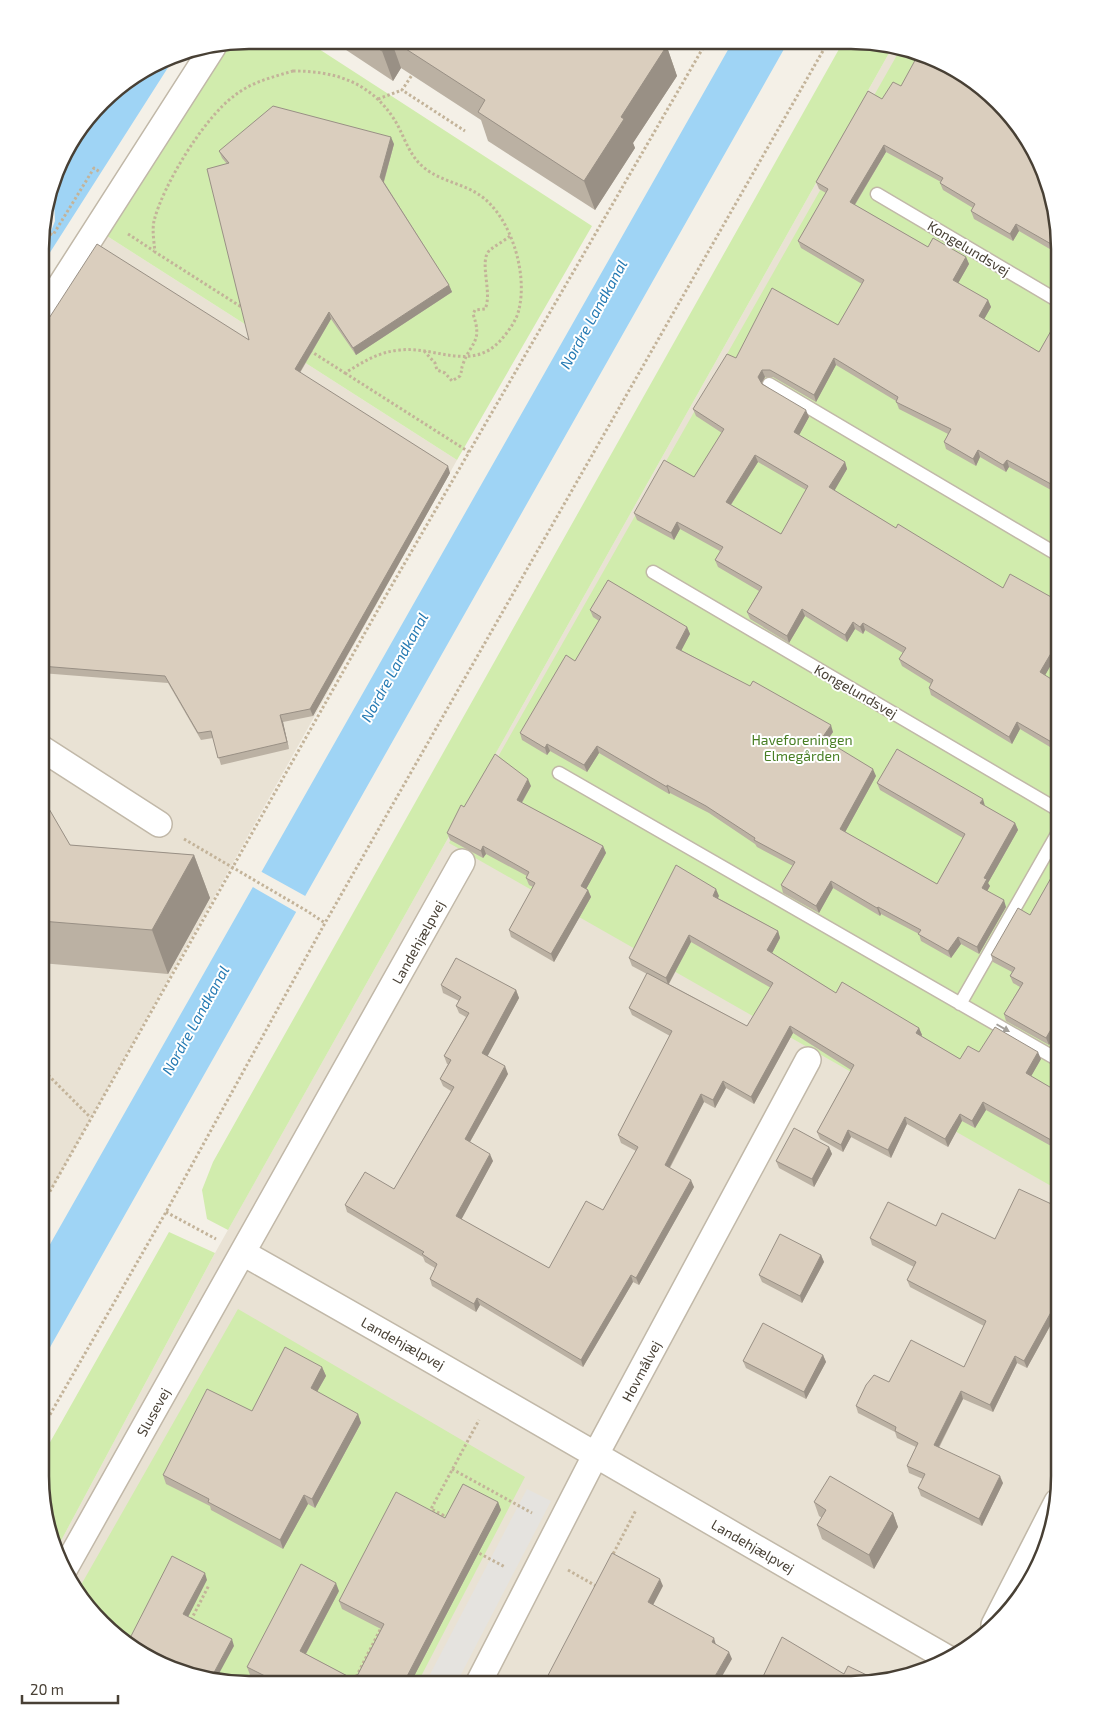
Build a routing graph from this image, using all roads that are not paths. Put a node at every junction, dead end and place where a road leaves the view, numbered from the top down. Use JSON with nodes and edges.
{"nodes":[{"id":1,"x":209,"y":53,"type":"edge"},
{"id":2,"x":877,"y":194,"type":"dead end"},
{"id":3,"x":1051,"y":297,"type":"edge"},
{"id":4,"x":49,"y":303,"type":"edge"},
{"id":5,"x":769,"y":384,"type":"dead end"},
{"id":6,"x":1051,"y":551,"type":"edge"},
{"id":7,"x":652,"y":572,"type":"dead end"},
{"id":8,"x":49,"y":753,"type":"edge"},
{"id":9,"x":559,"y":772,"type":"dead end"},
{"id":10,"x":1051,"y":806,"type":"edge"},
{"id":11,"x":160,"y":824,"type":"road end"},
{"id":12,"x":1051,"y":845,"type":"edge"},
{"id":13,"x":462,"y":862,"type":"dead end"},
{"id":14,"x":960,"y":1004,"type":"junction"},
{"id":15,"x":1051,"y":1056,"type":"edge"},
{"id":16,"x":808,"y":1060,"type":"dead end"},
{"id":17,"x":243,"y":1254,"type":"junction"},
{"id":18,"x":595,"y":1456,"type":"junction"},
{"id":19,"x":1044,"y":1527,"type":"edge"},
{"id":20,"x":68,"y":1562,"type":"edge"},
{"id":21,"x":1005,"y":1604,"type":"edge"},
{"id":22,"x":941,"y":1655,"type":"edge"},
{"id":23,"x":482,"y":1676,"type":"edge"}],
"edges":[{"from":1,"to":4,"type":"street"},
{"from":2,"to":3,"type":"lane","name":"Kongelundsvej"},
{"from":5,"to":6,"type":"lane"},
{"from":7,"to":10,"type":"lane","name":"Kongelundsvej"},
{"from":8,"to":11,"type":"street"},
{"from":9,"to":14,"type":"lane"},
{"from":12,"to":14,"type":"lane"},
{"from":13,"to":17,"type":"street","name":"Landehjælpvej"},
{"from":14,"to":15,"type":"lane","one_way":true},
{"from":16,"to":18,"type":"street","name":"Hovmålvej"},
{"from":17,"to":18,"type":"street","name":"Landehjælpvej"},
{"from":17,"to":20,"type":"street","name":"Slusevej"},
{"from":18,"to":22,"type":"street","name":"Landehjælpvej"},
{"from":18,"to":23,"type":"street","name":"Hovmålvej"},
{"from":19,"to":21,"type":"street"}]}
